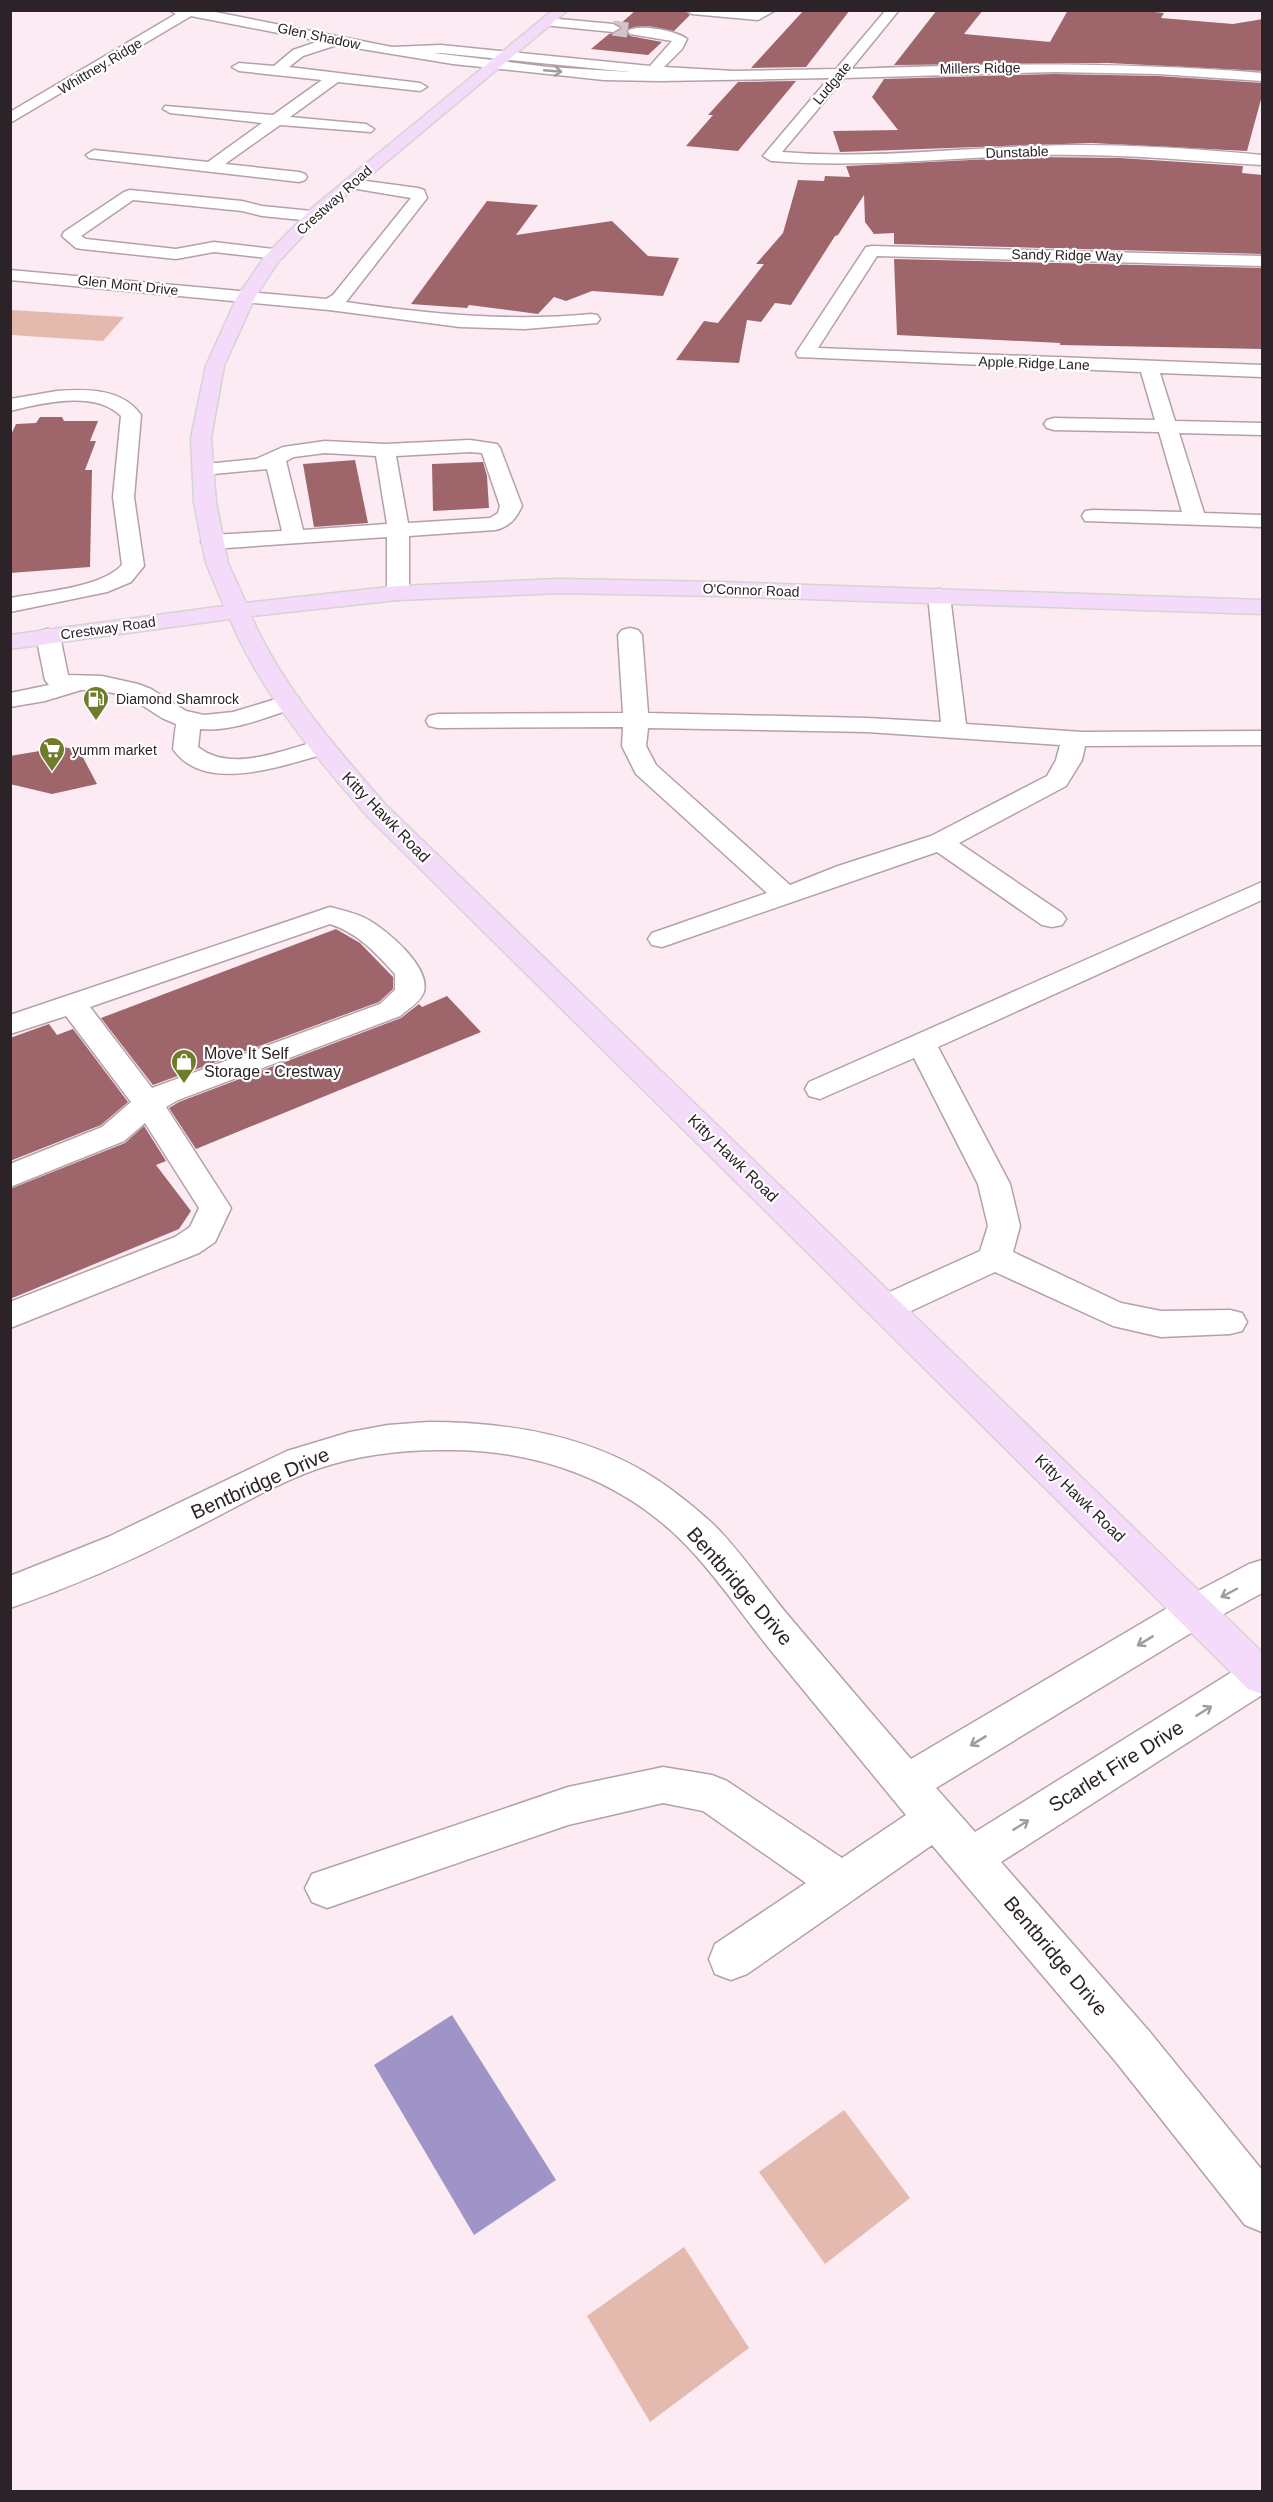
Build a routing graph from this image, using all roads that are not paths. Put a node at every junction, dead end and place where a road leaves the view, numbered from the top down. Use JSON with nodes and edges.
{"nodes":[{"id":1,"x":562,"y":10,"type":"edge"},
{"id":2,"x":692,"y":10,"type":"edge"},
{"id":3,"x":771,"y":10,"type":"edge"},
{"id":4,"x":893,"y":10,"type":"edge"},
{"id":5,"x":182,"y":11,"type":"edge"},
{"id":6,"x":277,"y":15,"type":"dead end"},
{"id":7,"x":548,"y":22,"type":"junction"},
{"id":8,"x":263,"y":24,"type":"junction"},
{"id":9,"x":613,"y":28,"type":"tunnel mouth"},
{"id":10,"x":635,"y":31,"type":"tunnel mouth"},
{"id":11,"x":650,"y":33,"type":"junction"},
{"id":12,"x":336,"y":41,"type":"junction"},
{"id":13,"x":501,"y":61,"type":"junction"},
{"id":14,"x":659,"y":65,"type":"junction"},
{"id":15,"x":239,"y":68,"type":"dead end"},
{"id":16,"x":583,"y":68,"type":"junction"},
{"id":17,"x":287,"y":72,"type":"junction"},
{"id":18,"x":698,"y":75,"type":"junction"},
{"id":19,"x":839,"y":75,"type":"junction"},
{"id":20,"x":336,"y":77,"type":"junction"},
{"id":21,"x":1263,"y":77,"type":"edge"},
{"id":22,"x":420,"y":87,"type":"dead end"},
{"id":23,"x":170,"y":110,"type":"dead end"},
{"id":24,"x":10,"y":119,"type":"edge"},
{"id":25,"x":277,"y":120,"type":"junction"},
{"id":26,"x":366,"y":129,"type":"dead end"},
{"id":27,"x":94,"y":155,"type":"dead end"},
{"id":28,"x":771,"y":156,"type":"joint"},
{"id":29,"x":1263,"y":160,"type":"edge"},
{"id":30,"x":211,"y":167,"type":"junction"},
{"id":31,"x":299,"y":177,"type":"dead end"},
{"id":32,"x":351,"y":184,"type":"junction"},
{"id":33,"x":312,"y":216,"type":"junction"},
{"id":34,"x":139,"y":250,"type":"junction"},
{"id":35,"x":276,"y":254,"type":"junction"},
{"id":36,"x":1263,"y":261,"type":"edge"},
{"id":37,"x":10,"y":274,"type":"edge"},
{"id":38,"x":101,"y":282,"type":"junction"},
{"id":39,"x":246,"y":297,"type":"junction"},
{"id":40,"x":329,"y":305,"type":"junction"},
{"id":41,"x":591,"y":319,"type":"dead end"},
{"id":42,"x":805,"y":353,"type":"joint"},
{"id":43,"x":1149,"y":367,"type":"junction"},
{"id":44,"x":1263,"y":371,"type":"edge"},
{"id":45,"x":10,"y":405,"type":"edge"},
{"id":46,"x":1054,"y":424,"type":"dead end"},
{"id":47,"x":1167,"y":426,"type":"junction"},
{"id":48,"x":1263,"y":429,"type":"edge"},
{"id":49,"x":386,"y":450,"type":"junction"},
{"id":50,"x":275,"y":458,"type":"junction"},
{"id":51,"x":203,"y":469,"type":"junction"},
{"id":52,"x":1093,"y":516,"type":"dead end"},
{"id":53,"x":1195,"y":519,"type":"junction"},
{"id":54,"x":1263,"y":521,"type":"edge"},
{"id":55,"x":398,"y":529,"type":"junction"},
{"id":56,"x":294,"y":536,"type":"junction"},
{"id":57,"x":212,"y":542,"type":"junction"},
{"id":58,"x":398,"y":593,"type":"junction"},
{"id":59,"x":939,"y":596,"type":"junction"},
{"id":60,"x":10,"y":605,"type":"edge"},
{"id":61,"x":1263,"y":608,"type":"edge"},
{"id":62,"x":240,"y":611,"type":"junction"},
{"id":63,"x":630,"y":635,"type":"dead end"},
{"id":64,"x":48,"y":636,"type":"junction"},
{"id":65,"x":10,"y":642,"type":"edge"},
{"id":66,"x":76,"y":684,"type":"junction"},
{"id":67,"x":10,"y":700,"type":"edge"},
{"id":68,"x":289,"y":702,"type":"junction"},
{"id":69,"x":636,"y":720,"type":"junction"},
{"id":70,"x":189,"y":721,"type":"junction"},
{"id":71,"x":438,"y":721,"type":"dead end"},
{"id":72,"x":954,"y":730,"type":"junction"},
{"id":73,"x":1074,"y":738,"type":"junction"},
{"id":74,"x":1263,"y":738,"type":"edge"},
{"id":75,"x":322,"y":747,"type":"junction"},
{"id":76,"x":939,"y":842,"type":"junction"},
{"id":77,"x":1263,"y":890,"type":"edge"},
{"id":78,"x":786,"y":896,"type":"junction"},
{"id":79,"x":1052,"y":919,"type":"dead end"},
{"id":80,"x":662,"y":939,"type":"dead end"},
{"id":81,"x":72,"y":1004,"type":"junction"},
{"id":82,"x":10,"y":1025,"type":"edge"},
{"id":83,"x":921,"y":1043,"type":"junction"},
{"id":84,"x":820,"y":1089,"type":"dead end"},
{"id":85,"x":148,"y":1104,"type":"junction"},
{"id":86,"x":10,"y":1176,"type":"edge"},
{"id":87,"x":995,"y":1258,"type":"junction"},
{"id":88,"x":886,"y":1308,"type":"junction"},
{"id":89,"x":10,"y":1316,"type":"edge"},
{"id":90,"x":1230,"y":1322,"type":"dead end"},
{"id":91,"x":1263,"y":1575,"type":"edge"},
{"id":92,"x":10,"y":1593,"type":"edge"},
{"id":93,"x":1195,"y":1611,"type":"junction"},
{"id":94,"x":1262,"y":1675,"type":"edge"},
{"id":95,"x":906,"y":1784,"type":"junction"},
{"id":96,"x":936,"y":1818,"type":"junction"},
{"id":97,"x":972,"y":1857,"type":"junction"},
{"id":98,"x":842,"y":1883,"type":"junction"},
{"id":99,"x":327,"y":1888,"type":"dead end"},
{"id":100,"x":731,"y":1959,"type":"dead end"},
{"id":101,"x":1263,"y":2208,"type":"edge"}],
"edges":[{"from":1,"to":7,"type":"main road","name":"Crestway Road"},
{"from":2,"to":3,"type":"street"},
{"from":4,"to":19,"type":"street","name":"Ludgate"},
{"from":5,"to":8,"type":"street","name":"Glen Shadow"},
{"from":5,"to":24,"type":"street","name":"Whittney Ridge"},
{"from":6,"to":8,"type":"street"},
{"from":7,"to":9,"type":"street"},
{"from":7,"to":13,"type":"main road","name":"Crestway Road"},
{"from":8,"to":12,"type":"street","name":"Glen Shadow"},
{"from":10,"to":11,"type":"street"},
{"from":11,"to":14,"type":"street"},
{"from":11,"to":14,"type":"street"},
{"from":12,"to":13,"type":"street","name":"Glen Shadow"},
{"from":12,"to":17,"type":"street"},
{"from":13,"to":16,"type":"street","name":"Millers Ridge"},
{"from":13,"to":32,"type":"main road","name":"Crestway Road"},
{"from":14,"to":16,"type":"street","name":"Millers Ridge"},
{"from":14,"to":18,"type":"street","name":"Millers Ridge"},
{"from":15,"to":17,"type":"street"},
{"from":16,"to":18,"type":"street","name":"Millers Ridge"},
{"from":17,"to":20,"type":"street"},
{"from":18,"to":19,"type":"street","name":"Millers Ridge"},
{"from":19,"to":21,"type":"street","name":"Millers Ridge"},
{"from":19,"to":28,"type":"street","name":"Ludgate"},
{"from":20,"to":22,"type":"street"},
{"from":20,"to":25,"type":"street"},
{"from":23,"to":25,"type":"street"},
{"from":25,"to":26,"type":"street"},
{"from":25,"to":30,"type":"street"},
{"from":27,"to":30,"type":"street"},
{"from":28,"to":29,"type":"street","name":"Dunstable"},
{"from":30,"to":31,"type":"street"},
{"from":32,"to":33,"type":"main road","name":"Crestway Road"},
{"from":32,"to":40,"type":"street"},
{"from":33,"to":34,"type":"street"},
{"from":33,"to":35,"type":"main road","name":"Crestway Road"},
{"from":34,"to":35,"type":"street"},
{"from":34,"to":38,"type":"street"},
{"from":35,"to":39,"type":"main road","name":"Crestway Road"},
{"from":36,"to":42,"type":"street","name":"Sandy Ridge Way"},
{"from":37,"to":38,"type":"street","name":"Glen Mont Drive"},
{"from":38,"to":39,"type":"street","name":"Glen Mont Drive"},
{"from":39,"to":40,"type":"street","name":"Glen Mont Drive"},
{"from":39,"to":51,"type":"main road","name":"Crestway Road"},
{"from":40,"to":41,"type":"street","name":"Glen Mont Drive"},
{"from":42,"to":43,"type":"street","name":"Apple Ridge Lane"},
{"from":43,"to":44,"type":"street","name":"Apple Ridge Lane"},
{"from":43,"to":47,"type":"street"},
{"from":45,"to":60,"type":"street"},
{"from":46,"to":47,"type":"street"},
{"from":47,"to":48,"type":"street"},
{"from":47,"to":53,"type":"street"},
{"from":49,"to":50,"type":"street"},
{"from":49,"to":55,"type":"street"},
{"from":49,"to":55,"type":"street"},
{"from":50,"to":51,"type":"street"},
{"from":50,"to":56,"type":"street"},
{"from":51,"to":57,"type":"main road","name":"Crestway Road"},
{"from":52,"to":53,"type":"street"},
{"from":53,"to":54,"type":"street"},
{"from":55,"to":56,"type":"street"},
{"from":55,"to":58,"type":"street"},
{"from":56,"to":57,"type":"street"},
{"from":57,"to":62,"type":"main road","name":"Crestway Road"},
{"from":58,"to":59,"type":"main road","name":"O'Connor Road"},
{"from":58,"to":62,"type":"main road","name":"O'Connor Road"},
{"from":59,"to":61,"type":"main road","name":"O'Connor Road"},
{"from":59,"to":72,"type":"street"},
{"from":62,"to":64,"type":"main road","name":"Crestway Road"},
{"from":62,"to":68,"type":"main road","name":"Kitty Hawk Road"},
{"from":63,"to":69,"type":"street"},
{"from":64,"to":65,"type":"main road","name":"Crestway Road"},
{"from":64,"to":66,"type":"street"},
{"from":66,"to":67,"type":"street"},
{"from":66,"to":70,"type":"street"},
{"from":68,"to":70,"type":"street"},
{"from":68,"to":75,"type":"main road","name":"Kitty Hawk Road"},
{"from":69,"to":71,"type":"street"},
{"from":69,"to":72,"type":"street"},
{"from":69,"to":78,"type":"street"},
{"from":70,"to":75,"type":"street"},
{"from":72,"to":73,"type":"street"},
{"from":73,"to":74,"type":"street"},
{"from":73,"to":76,"type":"street"},
{"from":75,"to":88,"type":"main road","name":"Kitty Hawk Road"},
{"from":76,"to":78,"type":"street"},
{"from":76,"to":79,"type":"street"},
{"from":77,"to":83,"type":"street"},
{"from":78,"to":80,"type":"street"},
{"from":81,"to":82,"type":"street"},
{"from":81,"to":85,"type":"street"},
{"from":81,"to":85,"type":"street"},
{"from":83,"to":84,"type":"street"},
{"from":83,"to":87,"type":"street"},
{"from":85,"to":86,"type":"street"},
{"from":85,"to":89,"type":"street"},
{"from":87,"to":88,"type":"street"},
{"from":87,"to":90,"type":"street"},
{"from":88,"to":93,"type":"main road","name":"Kitty Hawk Road"},
{"from":91,"to":93,"type":"street","one_way":true},
{"from":92,"to":95,"type":"street","name":"Bentbridge Drive"},
{"from":93,"to":94,"type":"main road","name":"Kitty Hawk Road"},
{"from":93,"to":95,"type":"street","one_way":true},
{"from":97,"to":94,"type":"street","name":"Scarlet Fire Drive","one_way":true},
{"from":95,"to":96,"type":"street","name":"Bentbridge Drive"},
{"from":96,"to":97,"type":"street","name":"Bentbridge Drive"},
{"from":96,"to":98,"type":"street"},
{"from":97,"to":101,"type":"street","name":"Bentbridge Drive"},
{"from":98,"to":99,"type":"street"},
{"from":98,"to":100,"type":"street"}]}
